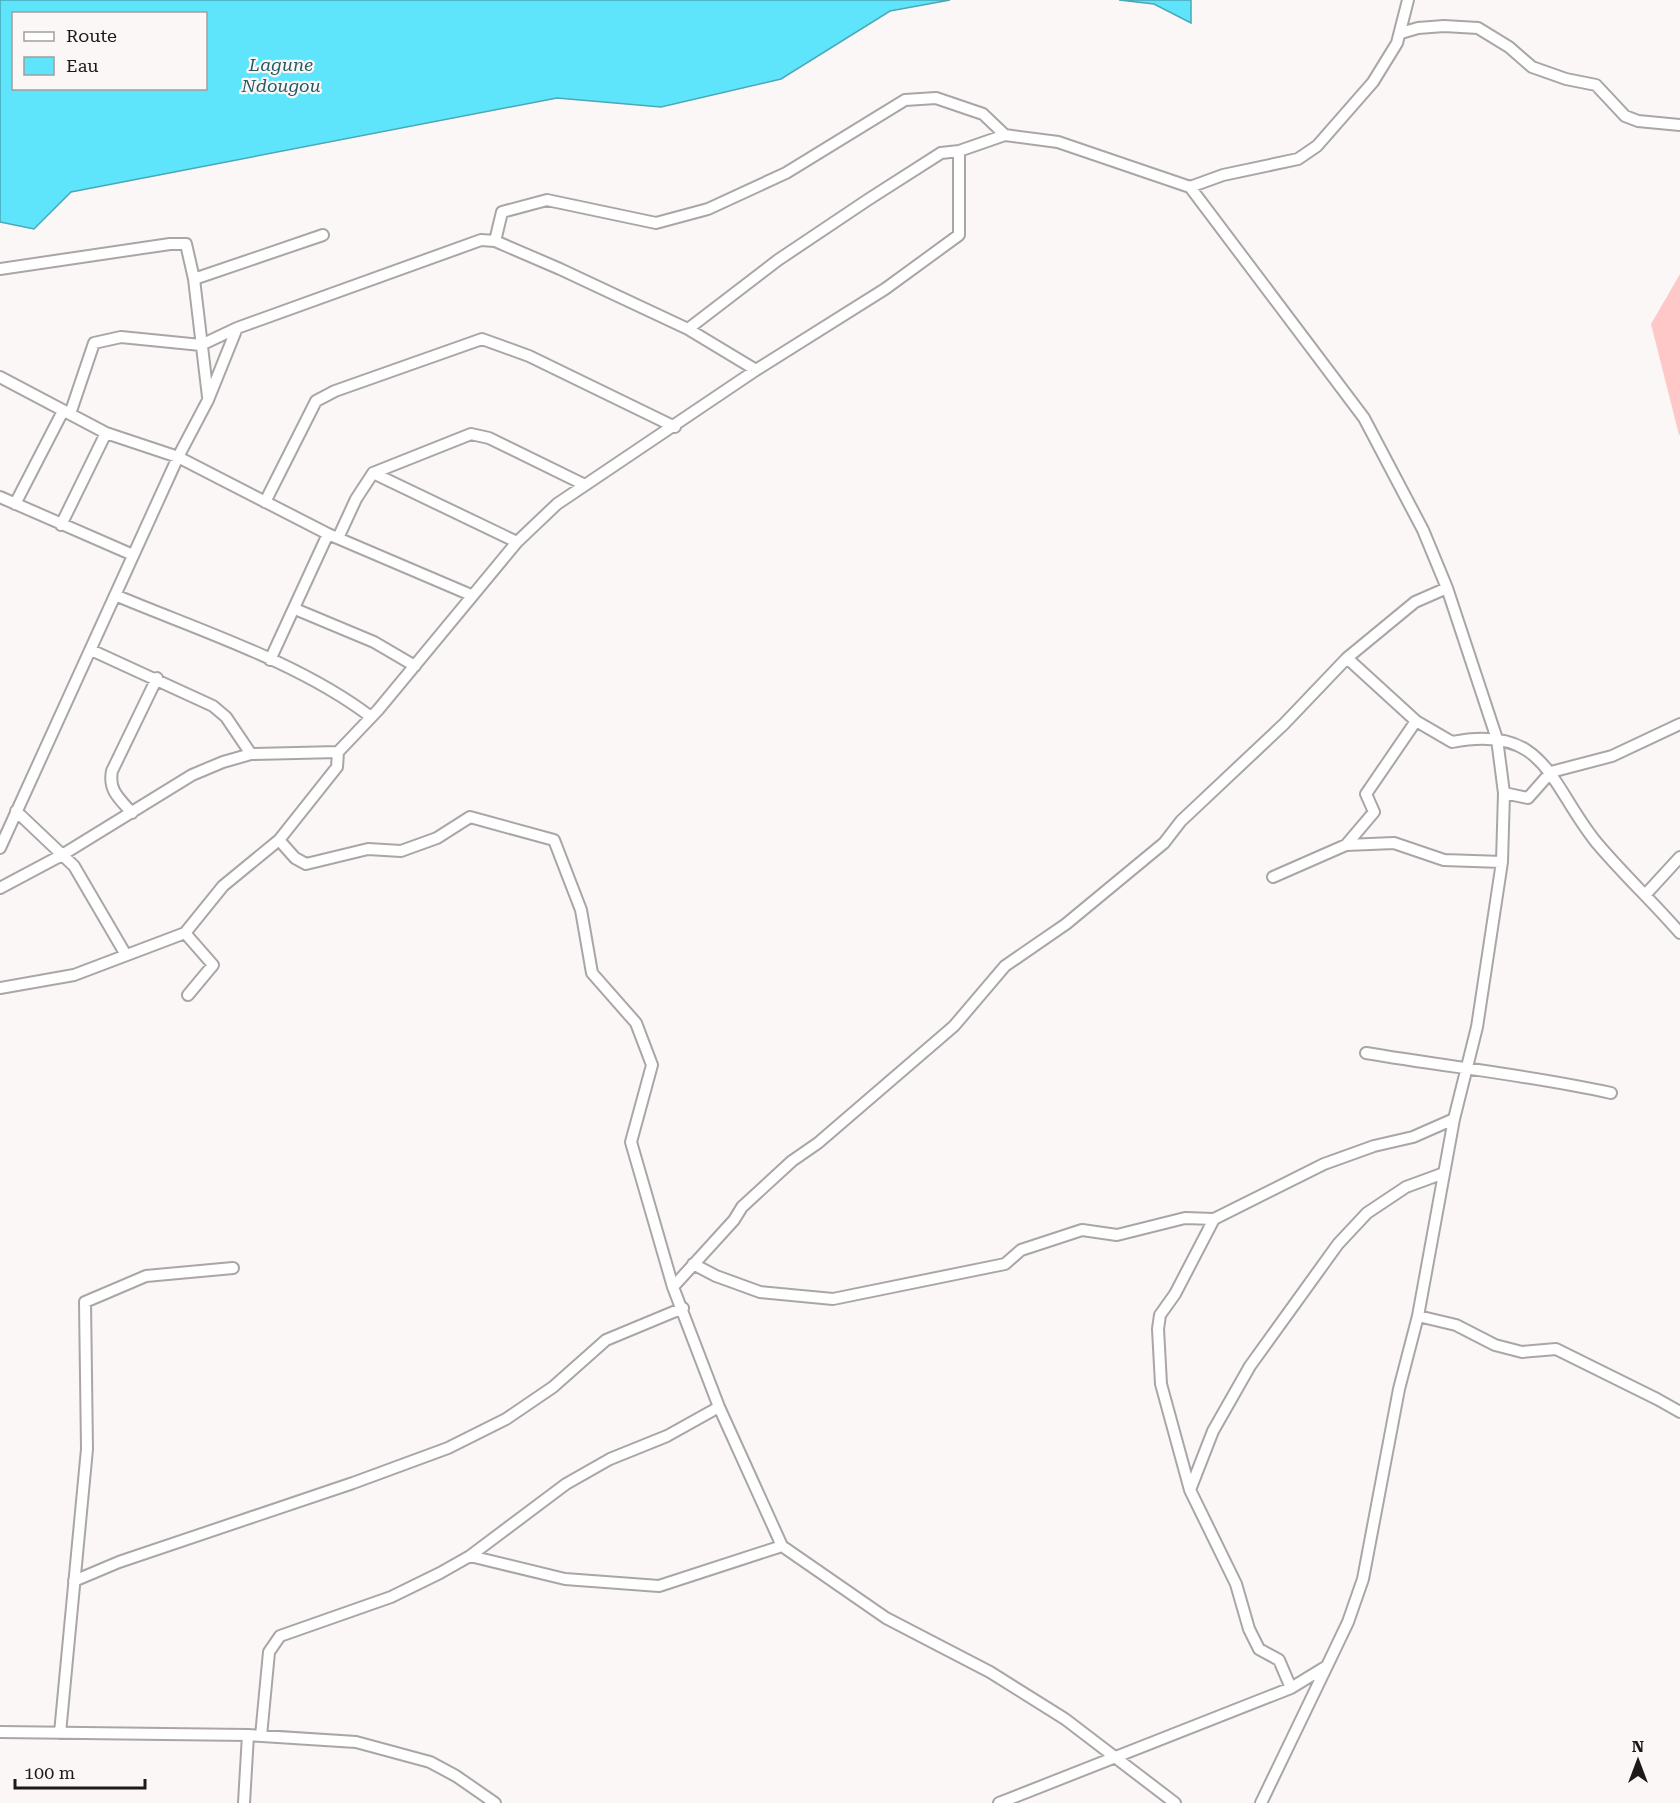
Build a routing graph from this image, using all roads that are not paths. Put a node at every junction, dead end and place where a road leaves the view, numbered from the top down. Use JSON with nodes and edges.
{"nodes":[{"id":1,"x":1408,"y":0,"type":"edge"},
{"id":2,"x":1401,"y":33,"type":"junction"},
{"id":3,"x":1680,"y":125,"type":"edge"},
{"id":4,"x":1005,"y":135,"type":"junction"},
{"id":5,"x":959,"y":152,"type":"junction"},
{"id":6,"x":1190,"y":187,"type":"junction"},
{"id":7,"x":323,"y":235,"type":"dead end"},
{"id":8,"x":495,"y":241,"type":"junction"},
{"id":9,"x":0,"y":269,"type":"edge"},
{"id":10,"x":194,"y":279,"type":"junction"},
{"id":11,"x":237,"y":328,"type":"junction"},
{"id":12,"x":688,"y":329,"type":"junction"},
{"id":13,"x":201,"y":345,"type":"junction"},
{"id":14,"x":756,"y":370,"type":"junction"},
{"id":15,"x":0,"y":377,"type":"edge"},
{"id":16,"x":208,"y":400,"type":"junction"},
{"id":17,"x":67,"y":413,"type":"junction"},
{"id":18,"x":675,"y":427,"type":"junction"},
{"id":19,"x":106,"y":433,"type":"junction"},
{"id":20,"x":178,"y":457,"type":"junction"},
{"id":21,"x":373,"y":473,"type":"junction"},
{"id":22,"x":583,"y":484,"type":"junction"},
{"id":23,"x":0,"y":497,"type":"edge"},
{"id":24,"x":265,"y":502,"type":"junction"},
{"id":25,"x":15,"y":504,"type":"junction"},
{"id":26,"x":61,"y":525,"type":"junction"},
{"id":27,"x":333,"y":536,"type":"junction"},
{"id":28,"x":517,"y":542,"type":"junction"},
{"id":29,"x":133,"y":555,"type":"junction"},
{"id":30,"x":1447,"y":588,"type":"junction"},
{"id":31,"x":115,"y":595,"type":"junction"},
{"id":32,"x":471,"y":595,"type":"junction"},
{"id":33,"x":295,"y":609,"type":"junction"},
{"id":34,"x":91,"y":650,"type":"junction"},
{"id":35,"x":1347,"y":658,"type":"junction"},
{"id":36,"x":270,"y":660,"type":"junction"},
{"id":37,"x":415,"y":666,"type":"junction"},
{"id":38,"x":157,"y":678,"type":"junction"},
{"id":39,"x":370,"y":717,"type":"junction"},
{"id":40,"x":1416,"y":720,"type":"junction"},
{"id":41,"x":1680,"y":724,"type":"edge"},
{"id":42,"x":1497,"y":739,"type":"junction"},
{"id":43,"x":338,"y":752,"type":"junction"},
{"id":44,"x":250,"y":754,"type":"junction"},
{"id":45,"x":1551,"y":772,"type":"junction"},
{"id":46,"x":1504,"y":793,"type":"junction"},
{"id":47,"x":16,"y":812,"type":"junction"},
{"id":48,"x":132,"y":813,"type":"junction"},
{"id":49,"x":279,"y":840,"type":"junction"},
{"id":50,"x":1346,"y":845,"type":"junction"},
{"id":51,"x":0,"y":848,"type":"edge"},
{"id":52,"x":62,"y":855,"type":"junction"},
{"id":53,"x":1680,"y":857,"type":"edge"},
{"id":54,"x":1502,"y":862,"type":"junction"},
{"id":55,"x":1273,"y":877,"type":"dead end"},
{"id":56,"x":0,"y":888,"type":"edge"},
{"id":57,"x":1646,"y":894,"type":"junction"},
{"id":58,"x":185,"y":933,"type":"junction"},
{"id":59,"x":1680,"y":933,"type":"edge"},
{"id":60,"x":126,"y":955,"type":"junction"},
{"id":61,"x":0,"y":988,"type":"edge"},
{"id":62,"x":188,"y":995,"type":"dead end"},
{"id":63,"x":1366,"y":1053,"type":"dead end"},
{"id":64,"x":1467,"y":1070,"type":"junction"},
{"id":65,"x":1611,"y":1093,"type":"dead end"},
{"id":66,"x":1454,"y":1119,"type":"junction"},
{"id":67,"x":1444,"y":1173,"type":"junction"},
{"id":68,"x":1214,"y":1219,"type":"junction"},
{"id":69,"x":693,"y":1264,"type":"junction"},
{"id":70,"x":233,"y":1268,"type":"dead end"},
{"id":71,"x":673,"y":1287,"type":"junction"},
{"id":72,"x":683,"y":1308,"type":"junction"},
{"id":73,"x":1418,"y":1316,"type":"junction"},
{"id":74,"x":719,"y":1407,"type":"junction"},
{"id":75,"x":1680,"y":1413,"type":"edge"},
{"id":76,"x":1190,"y":1490,"type":"junction"},
{"id":77,"x":782,"y":1546,"type":"junction"},
{"id":78,"x":470,"y":1556,"type":"junction"},
{"id":79,"x":74,"y":1581,"type":"junction"},
{"id":80,"x":1327,"y":1666,"type":"junction"},
{"id":81,"x":1292,"y":1688,"type":"junction"},
{"id":82,"x":0,"y":1732,"type":"edge"},
{"id":83,"x":60,"y":1733,"type":"junction"},
{"id":84,"x":248,"y":1735,"type":"junction"},
{"id":85,"x":261,"y":1736,"type":"junction"},
{"id":86,"x":1114,"y":1756,"type":"junction"},
{"id":87,"x":244,"y":1803,"type":"edge"},
{"id":88,"x":495,"y":1803,"type":"edge"},
{"id":89,"x":999,"y":1803,"type":"edge"},
{"id":90,"x":1176,"y":1803,"type":"edge"},
{"id":91,"x":1261,"y":1803,"type":"edge"}],
"edges":[{"from":1,"to":2,"type":"street"},
{"from":2,"to":3,"type":"street"},
{"from":2,"to":6,"type":"street"},
{"from":4,"to":5,"type":"street"},
{"from":4,"to":6,"type":"street"},
{"from":4,"to":8,"type":"street"},
{"from":5,"to":12,"type":"street"},
{"from":5,"to":14,"type":"street"},
{"from":6,"to":30,"type":"street"},
{"from":7,"to":10,"type":"street"},
{"from":8,"to":11,"type":"street"},
{"from":8,"to":12,"type":"street"},
{"from":9,"to":10,"type":"street"},
{"from":10,"to":13,"type":"street"},
{"from":11,"to":13,"type":"street"},
{"from":11,"to":16,"type":"street"},
{"from":12,"to":14,"type":"street"},
{"from":13,"to":16,"type":"street"},
{"from":13,"to":17,"type":"street"},
{"from":14,"to":18,"type":"street"},
{"from":15,"to":17,"type":"street"},
{"from":16,"to":20,"type":"street"},
{"from":17,"to":19,"type":"street"},
{"from":17,"to":25,"type":"street"},
{"from":18,"to":22,"type":"street"},
{"from":18,"to":24,"type":"street"},
{"from":19,"to":20,"type":"street"},
{"from":19,"to":26,"type":"street"},
{"from":20,"to":24,"type":"street"},
{"from":20,"to":29,"type":"street"},
{"from":21,"to":22,"type":"street"},
{"from":21,"to":27,"type":"street"},
{"from":21,"to":28,"type":"street"},
{"from":22,"to":28,"type":"street"},
{"from":23,"to":25,"type":"street"},
{"from":24,"to":27,"type":"street"},
{"from":25,"to":26,"type":"street"},
{"from":26,"to":29,"type":"street"},
{"from":27,"to":32,"type":"street"},
{"from":27,"to":33,"type":"street"},
{"from":28,"to":32,"type":"street"},
{"from":29,"to":31,"type":"street"},
{"from":30,"to":35,"type":"street"},
{"from":30,"to":42,"type":"street"},
{"from":31,"to":34,"type":"street"},
{"from":31,"to":36,"type":"street"},
{"from":32,"to":37,"type":"street"},
{"from":33,"to":36,"type":"street"},
{"from":33,"to":37,"type":"street"},
{"from":34,"to":38,"type":"street"},
{"from":34,"to":47,"type":"street"},
{"from":35,"to":40,"type":"street"},
{"from":35,"to":69,"type":"street"},
{"from":36,"to":39,"type":"street"},
{"from":37,"to":39,"type":"street"},
{"from":38,"to":44,"type":"street"},
{"from":38,"to":48,"type":"street"},
{"from":39,"to":43,"type":"street"},
{"from":40,"to":42,"type":"street"},
{"from":40,"to":50,"type":"street"},
{"from":41,"to":45,"type":"street"},
{"from":42,"to":45,"type":"street"},
{"from":42,"to":46,"type":"street"},
{"from":43,"to":44,"type":"street"},
{"from":43,"to":49,"type":"street"},
{"from":44,"to":48,"type":"street"},
{"from":45,"to":46,"type":"street"},
{"from":45,"to":57,"type":"street"},
{"from":46,"to":54,"type":"street"},
{"from":47,"to":51,"type":"street"},
{"from":47,"to":52,"type":"street"},
{"from":48,"to":52,"type":"street"},
{"from":49,"to":58,"type":"street"},
{"from":49,"to":71,"type":"street"},
{"from":50,"to":54,"type":"street"},
{"from":50,"to":55,"type":"street"},
{"from":52,"to":56,"type":"street"},
{"from":52,"to":60,"type":"street"},
{"from":53,"to":57,"type":"street"},
{"from":54,"to":64,"type":"street"},
{"from":57,"to":59,"type":"street"},
{"from":58,"to":60,"type":"street"},
{"from":58,"to":62,"type":"street"},
{"from":60,"to":61,"type":"street"},
{"from":63,"to":64,"type":"street"},
{"from":64,"to":65,"type":"street"},
{"from":64,"to":66,"type":"street"},
{"from":66,"to":67,"type":"street"},
{"from":66,"to":68,"type":"street"},
{"from":67,"to":73,"type":"street"},
{"from":67,"to":76,"type":"street"},
{"from":68,"to":69,"type":"street"},
{"from":68,"to":76,"type":"street"},
{"from":69,"to":71,"type":"street"},
{"from":70,"to":79,"type":"street"},
{"from":71,"to":72,"type":"street"},
{"from":72,"to":74,"type":"street"},
{"from":72,"to":79,"type":"street"},
{"from":73,"to":75,"type":"street"},
{"from":73,"to":80,"type":"street"},
{"from":74,"to":77,"type":"street"},
{"from":74,"to":78,"type":"street"},
{"from":76,"to":81,"type":"street"},
{"from":77,"to":78,"type":"street"},
{"from":77,"to":86,"type":"street"},
{"from":78,"to":85,"type":"street"},
{"from":79,"to":83,"type":"street"},
{"from":80,"to":81,"type":"street"},
{"from":80,"to":91,"type":"street"},
{"from":81,"to":86,"type":"street"},
{"from":82,"to":83,"type":"street"},
{"from":83,"to":84,"type":"street"},
{"from":84,"to":85,"type":"street"},
{"from":84,"to":87,"type":"street"},
{"from":85,"to":88,"type":"street"},
{"from":86,"to":89,"type":"street"},
{"from":86,"to":90,"type":"street"}]}
